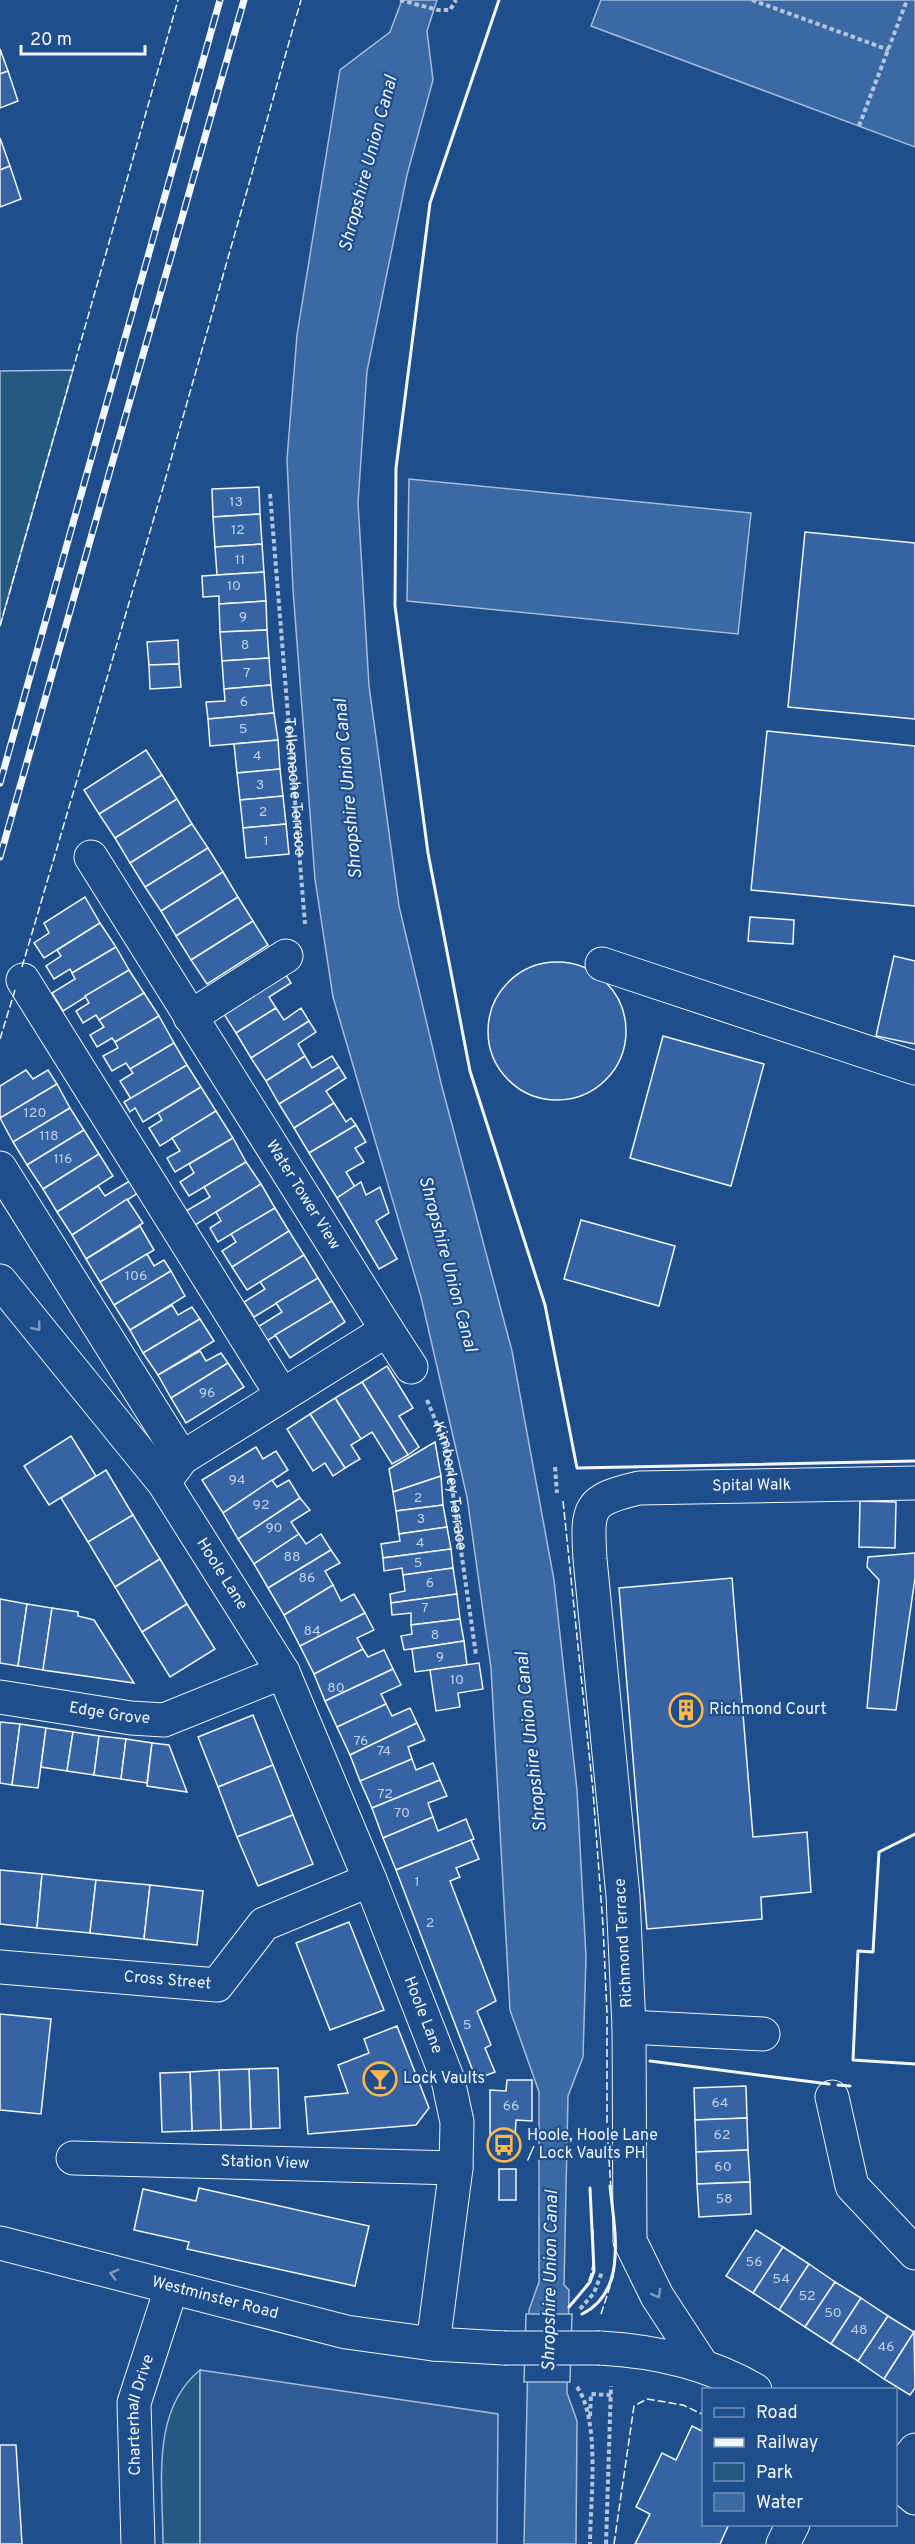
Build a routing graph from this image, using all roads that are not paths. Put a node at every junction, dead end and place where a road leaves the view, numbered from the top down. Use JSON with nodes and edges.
{"nodes":[{"id":1,"x":91,"y":857,"type":"dead end"},
{"id":2,"x":286,"y":956,"type":"road end"},
{"id":3,"x":602,"y":964,"type":"dead end"},
{"id":4,"x":23,"y":980,"type":"dead end"},
{"id":5,"x":190,"y":1017,"type":"junction"},
{"id":6,"x":915,"y":1068,"type":"edge"},
{"id":7,"x":0,"y":1168,"type":"edge"},
{"id":8,"x":0,"y":1281,"type":"edge"},
{"id":9,"x":387,"y":1330,"type":"junction"},
{"id":10,"x":411,"y":1367,"type":"road end"},
{"id":11,"x":282,"y":1395,"type":"junction"},
{"id":12,"x":173,"y":1470,"type":"junction"},
{"id":13,"x":915,"y":1483,"type":"edge"},
{"id":14,"x":595,"y":1505,"type":"joint"},
{"id":15,"x":283,"y":1672,"type":"junction"},
{"id":16,"x":0,"y":1697,"type":"edge"},
{"id":17,"x":370,"y":1880,"type":"junction"},
{"id":18,"x":0,"y":1967,"type":"edge"},
{"id":19,"x":628,"y":2026,"type":"junction"},
{"id":20,"x":763,"y":2034,"type":"dead end"},
{"id":21,"x":832,"y":2097,"type":"dead end"},
{"id":22,"x":73,"y":2158,"type":"dead end"},
{"id":23,"x":456,"y":2168,"type":"junction"},
{"id":24,"x":0,"y":2243,"type":"edge"},
{"id":25,"x":915,"y":2253,"type":"edge"},
{"id":26,"x":171,"y":2289,"type":"junction"},
{"id":27,"x":432,"y":2344,"type":"junction"},
{"id":28,"x":702,"y":2365,"type":"junction"},
{"id":29,"x":751,"y":2388,"type":"edge"},
{"id":30,"x":915,"y":2450,"type":"edge"},
{"id":31,"x":897,"y":2474,"type":"edge"},
{"id":32,"x":897,"y":2483,"type":"edge"},
{"id":33,"x":915,"y":2498,"type":"edge"},
{"id":34,"x":792,"y":2526,"type":"edge"},
{"id":35,"x":138,"y":2544,"type":"edge"},
{"id":36,"x":783,"y":2544,"type":"edge"}],
"edges":[{"from":1,"to":5,"type":"street","name":"Water Tower View"},
{"from":2,"to":5,"type":"street"},
{"from":3,"to":6,"type":"street"},
{"from":4,"to":11,"type":"street"},
{"from":5,"to":9,"type":"street","name":"Water Tower View"},
{"from":7,"to":12,"type":"street","name":"Hoole Lane"},
{"from":8,"to":12,"type":"street","name":"Hoole Lane","one_way":true},
{"from":9,"to":10,"type":"street"},
{"from":9,"to":11,"type":"street"},
{"from":11,"to":12,"type":"street"},
{"from":12,"to":15,"type":"street","name":"Hoole Lane"},
{"from":13,"to":14,"type":"street","name":"Spital Walk"},
{"from":14,"to":19,"type":"street","name":"Richmond Terrace"},
{"from":15,"to":16,"type":"street","name":"Edge Grove"},
{"from":15,"to":17,"type":"street","name":"Hoole Lane"},
{"from":17,"to":18,"type":"street","name":"Cross Street"},
{"from":17,"to":23,"type":"street","name":"Hoole Lane"},
{"from":19,"to":20,"type":"street"},
{"from":19,"to":28,"type":"street","name":"Richmond Terrace","one_way":true},
{"from":21,"to":25,"type":"street"},
{"from":22,"to":23,"type":"street","name":"Station View"},
{"from":23,"to":27,"type":"street","name":"Hoole Lane"},
{"from":26,"to":24,"type":"street","name":"Westminster Road","one_way":true},
{"from":26,"to":27,"type":"street","name":"Westminster Road"},
{"from":26,"to":35,"type":"street","name":"Charterhall Drive"},
{"from":27,"to":28,"type":"street","bridge":true},
{"from":28,"to":29,"type":"street"},
{"from":30,"to":31,"type":"street"},
{"from":32,"to":33,"type":"street"},
{"from":34,"to":36,"type":"street"}]}
